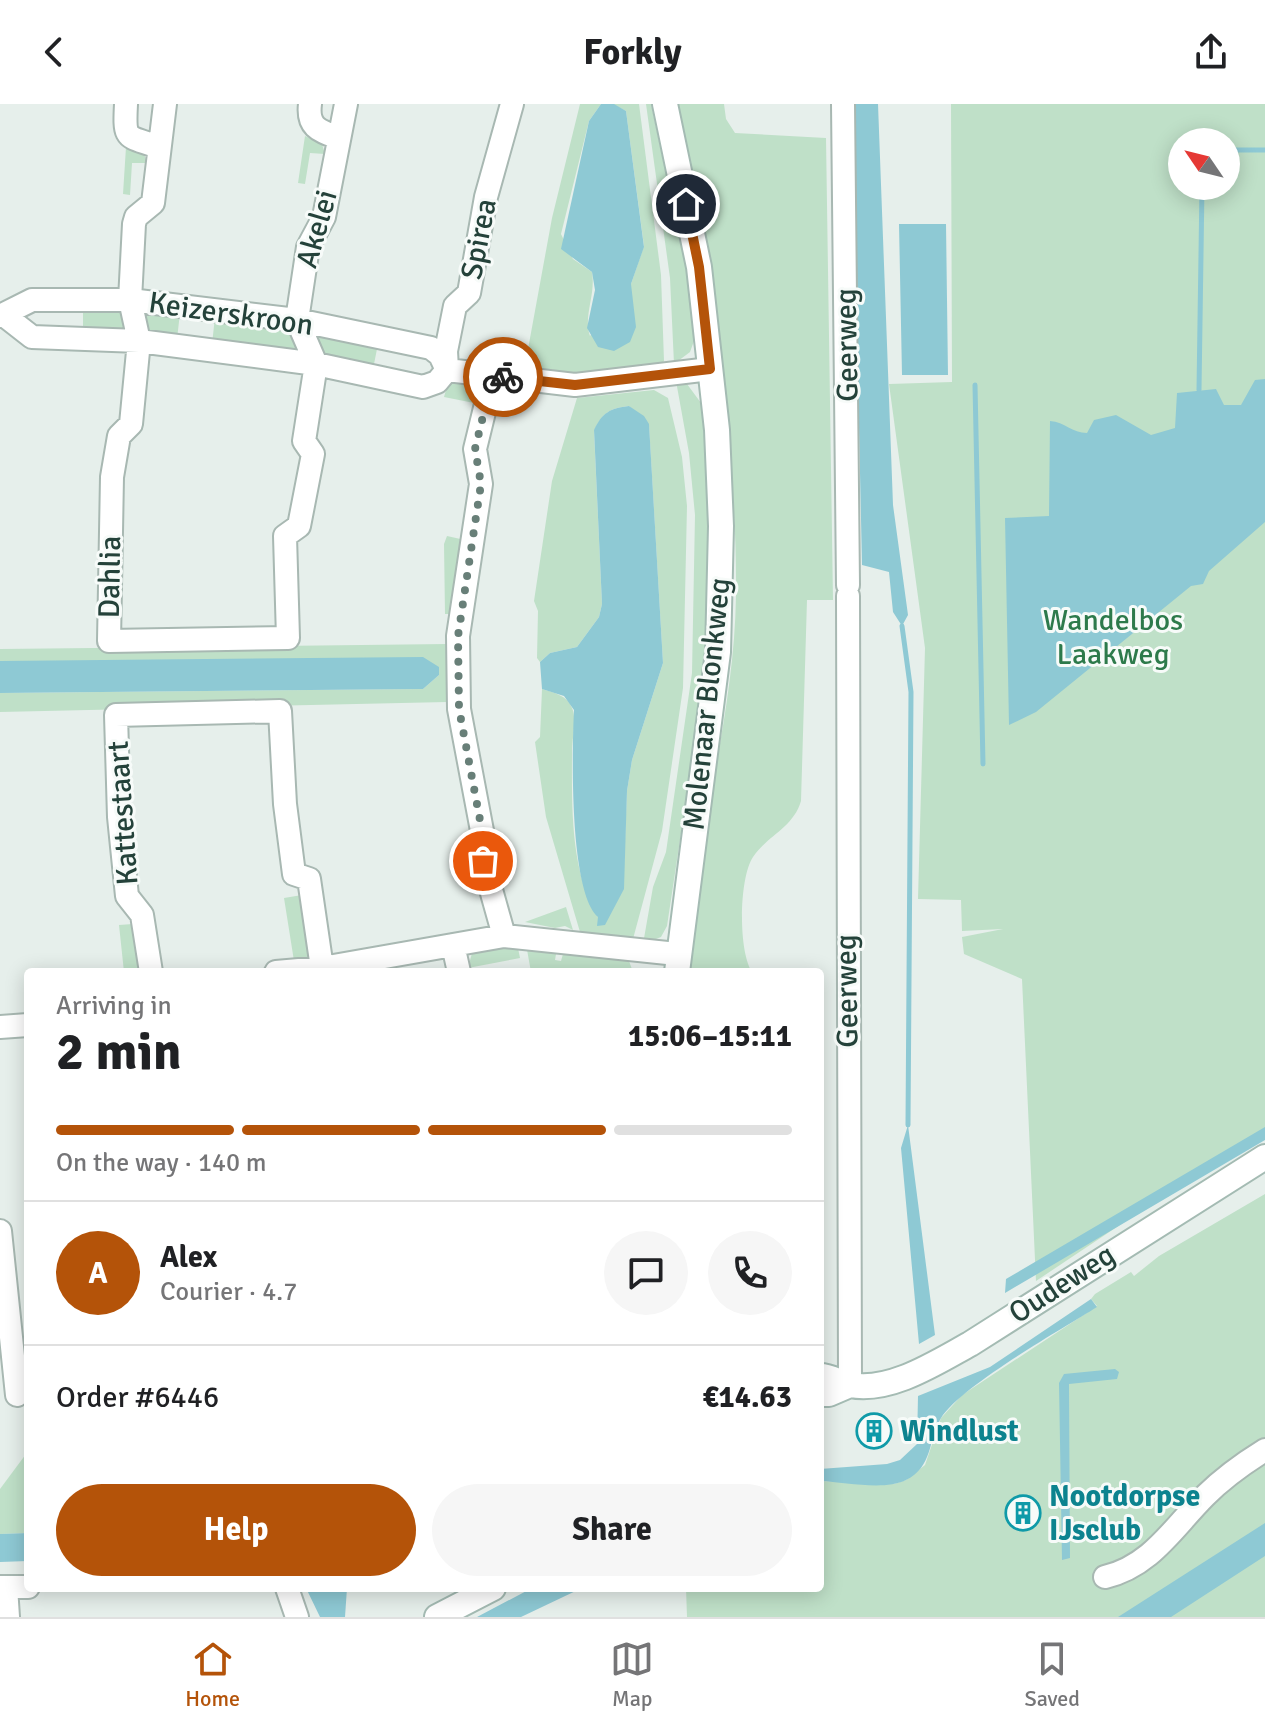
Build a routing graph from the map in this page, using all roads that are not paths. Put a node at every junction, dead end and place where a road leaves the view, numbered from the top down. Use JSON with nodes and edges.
{"nodes":[{"id":1,"x":126,"y":104,"type":"edge"},
{"id":2,"x":165,"y":104,"type":"edge"},
{"id":3,"x":310,"y":104,"type":"edge"},
{"id":4,"x":346,"y":104,"type":"edge"},
{"id":5,"x":512,"y":104,"type":"edge"},
{"id":6,"x":665,"y":104,"type":"edge"},
{"id":7,"x":843,"y":104,"type":"edge"},
{"id":8,"x":339,"y":138,"type":"junction"},
{"id":9,"x":158,"y":147,"type":"junction"},
{"id":10,"x":130,"y":300,"type":"junction"},
{"id":11,"x":2,"y":316,"type":"edge"},
{"id":12,"x":297,"y":320,"type":"junction"},
{"id":13,"x":139,"y":341,"type":"junction"},
{"id":14,"x":316,"y":364,"type":"junction"},
{"id":15,"x":710,"y":369,"type":"junction"},
{"id":16,"x":447,"y":370,"type":"junction"},
{"id":17,"x":493,"y":375,"type":"junction"},
{"id":18,"x":504,"y":936,"type":"junction"},
{"id":19,"x":453,"y":945,"type":"junction"},
{"id":20,"x":677,"y":963,"type":"edge"},
{"id":21,"x":150,"y":968,"type":"edge"},
{"id":22,"x":322,"y":968,"type":"joint"},
{"id":23,"x":458,"y":968,"type":"edge"},
{"id":24,"x":24,"y":1025,"type":"edge"},
{"id":25,"x":0,"y":1027,"type":"edge"},
{"id":26,"x":1265,"y":1157,"type":"edge"},
{"id":27,"x":0,"y":1231,"type":"edge"},
{"id":28,"x":5,"y":1311,"type":"edge"},
{"id":29,"x":824,"y":1376,"type":"edge"},
{"id":30,"x":850,"y":1385,"type":"junction"},
{"id":31,"x":824,"y":1394,"type":"edge"},
{"id":32,"x":15,"y":1395,"type":"edge"},
{"id":33,"x":1265,"y":1450,"type":"edge"},
{"id":34,"x":1105,"y":1577,"type":"dead end"},
{"id":35,"x":11,"y":1587,"type":"edge"},
{"id":36,"x":288,"y":1592,"type":"edge"},
{"id":37,"x":485,"y":1592,"type":"edge"},
{"id":38,"x":8,"y":1617,"type":"edge"},
{"id":39,"x":297,"y":1617,"type":"edge"},
{"id":40,"x":437,"y":1617,"type":"edge"}],
"edges":[{"from":1,"to":9,"type":"street"},
{"from":2,"to":9,"type":"street"},
{"from":3,"to":8,"type":"street"},
{"from":4,"to":8,"type":"street","name":"Akelei"},
{"from":5,"to":16,"type":"street","name":"Spirea"},
{"from":6,"to":15,"type":"main road","name":"Molenaar Blonkweg"},
{"from":7,"to":30,"type":"street","name":"Geerweg"},
{"from":8,"to":12,"type":"street","name":"Akelei"},
{"from":9,"to":10,"type":"street"},
{"from":10,"to":11,"type":"street","name":"Keizerskroon"},
{"from":10,"to":12,"type":"street","name":"Keizerskroon"},
{"from":10,"to":13,"type":"street"},
{"from":11,"to":13,"type":"street","name":"Keizerskroon"},
{"from":12,"to":14,"type":"street"},
{"from":12,"to":16,"type":"street","name":"Keizerskroon"},
{"from":13,"to":14,"type":"street","name":"Keizerskroon"},
{"from":13,"to":14,"type":"street","name":"Dahlia"},
{"from":14,"to":16,"type":"street","name":"Keizerskroon"},
{"from":15,"to":17,"type":"street"},
{"from":15,"to":20,"type":"main road","name":"Molenaar Blonkweg"},
{"from":16,"to":17,"type":"street"},
{"from":17,"to":18,"type":"street"},
{"from":18,"to":19,"type":"street"},
{"from":18,"to":20,"type":"street"},
{"from":19,"to":22,"type":"street"},
{"from":19,"to":23,"type":"street"},
{"from":21,"to":22,"type":"street","name":"Kattestaart"},
{"from":24,"to":25,"type":"street"},
{"from":26,"to":30,"type":"main road","name":"Oudeweg"},
{"from":27,"to":28,"type":"street"},
{"from":28,"to":32,"type":"street"},
{"from":29,"to":30,"type":"main road","name":"Oudeweg"},
{"from":30,"to":31,"type":"main road","name":"Oudeweg"},
{"from":33,"to":34,"type":"street"},
{"from":35,"to":38,"type":"street"},
{"from":36,"to":39,"type":"street"},
{"from":37,"to":40,"type":"main road"}]}
